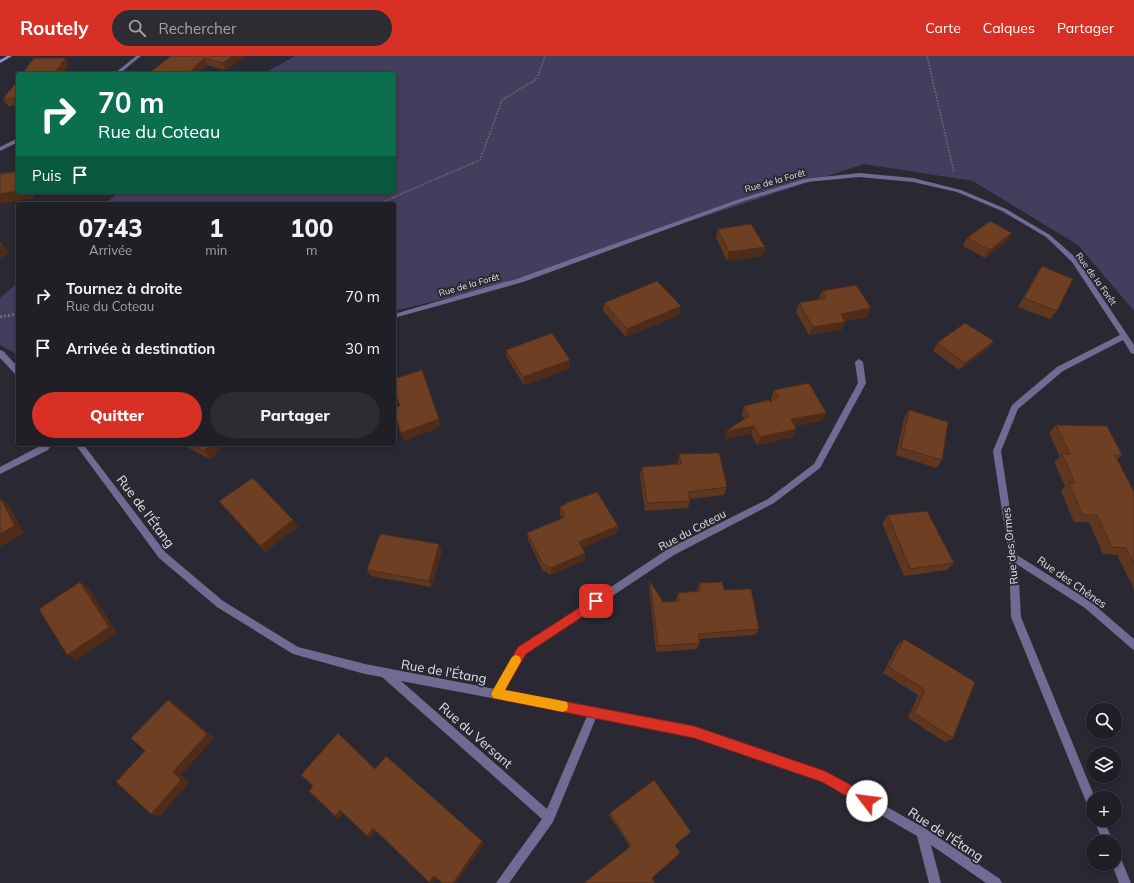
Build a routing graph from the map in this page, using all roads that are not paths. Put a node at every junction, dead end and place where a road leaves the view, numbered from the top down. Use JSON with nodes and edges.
{"nodes":[{"id":1,"x":10,"y":56,"type":"edge"},
{"id":2,"x":139,"y":56,"type":"edge"},
{"id":3,"x":0,"y":62,"type":"edge"},
{"id":4,"x":119,"y":72,"type":"edge"},
{"id":5,"x":16,"y":141,"type":"edge"},
{"id":6,"x":0,"y":149,"type":"edge"},
{"id":7,"x":396,"y":315,"type":"edge"},
{"id":8,"x":1125,"y":336,"type":"junction"},
{"id":9,"x":1134,"y":351,"type":"edge"},
{"id":10,"x":0,"y":353,"type":"edge"},
{"id":11,"x":859,"y":362,"type":"dead end"},
{"id":12,"x":16,"y":370,"type":"edge"},
{"id":13,"x":46,"y":446,"type":"edge"},
{"id":14,"x":80,"y":446,"type":"edge"},
{"id":15,"x":0,"y":471,"type":"edge"},
{"id":16,"x":1013,"y":557,"type":"junction"},
{"id":17,"x":1134,"y":645,"type":"edge"},
{"id":18,"x":384,"y":673,"type":"junction"},
{"id":19,"x":497,"y":694,"type":"junction"},
{"id":20,"x":594,"y":712,"type":"junction"},
{"id":21,"x":1087,"y":791,"type":"edge"},
{"id":22,"x":549,"y":818,"type":"junction"},
{"id":23,"x":922,"y":832,"type":"junction"},
{"id":24,"x":1120,"y":871,"type":"edge"},
{"id":25,"x":502,"y":883,"type":"edge"},
{"id":26,"x":934,"y":883,"type":"edge"},
{"id":27,"x":996,"y":883,"type":"edge"},
{"id":28,"x":1125,"y":883,"type":"edge"}],
"edges":[{"from":1,"to":3,"type":"main road"},
{"from":2,"to":4,"type":"street"},
{"from":5,"to":6,"type":"street"},
{"from":7,"to":8,"type":"street","name":"Rue de la Forêt"},
{"from":8,"to":9,"type":"street","name":"Rue de la Forêt"},
{"from":8,"to":16,"type":"street","name":"Rue des Ormes"},
{"from":10,"to":12,"type":"street"},
{"from":11,"to":19,"type":"street","name":"Rue du Coteau"},
{"from":13,"to":15,"type":"street"},
{"from":14,"to":18,"type":"street","name":"Rue de l'Étang"},
{"from":16,"to":17,"type":"street","name":"Rue des Chênes"},
{"from":16,"to":21,"type":"street","name":"Rue des Ormes"},
{"from":18,"to":19,"type":"street","name":"Rue de l'Étang"},
{"from":18,"to":22,"type":"street","name":"Rue du Versant"},
{"from":19,"to":20,"type":"street","name":"Rue de l'Étang"},
{"from":20,"to":22,"type":"street"},
{"from":20,"to":23,"type":"street","name":"Rue de l'Étang"},
{"from":22,"to":25,"type":"street"},
{"from":23,"to":26,"type":"street"},
{"from":23,"to":27,"type":"street","name":"Rue de l'Étang"},
{"from":24,"to":28,"type":"street"}]}
